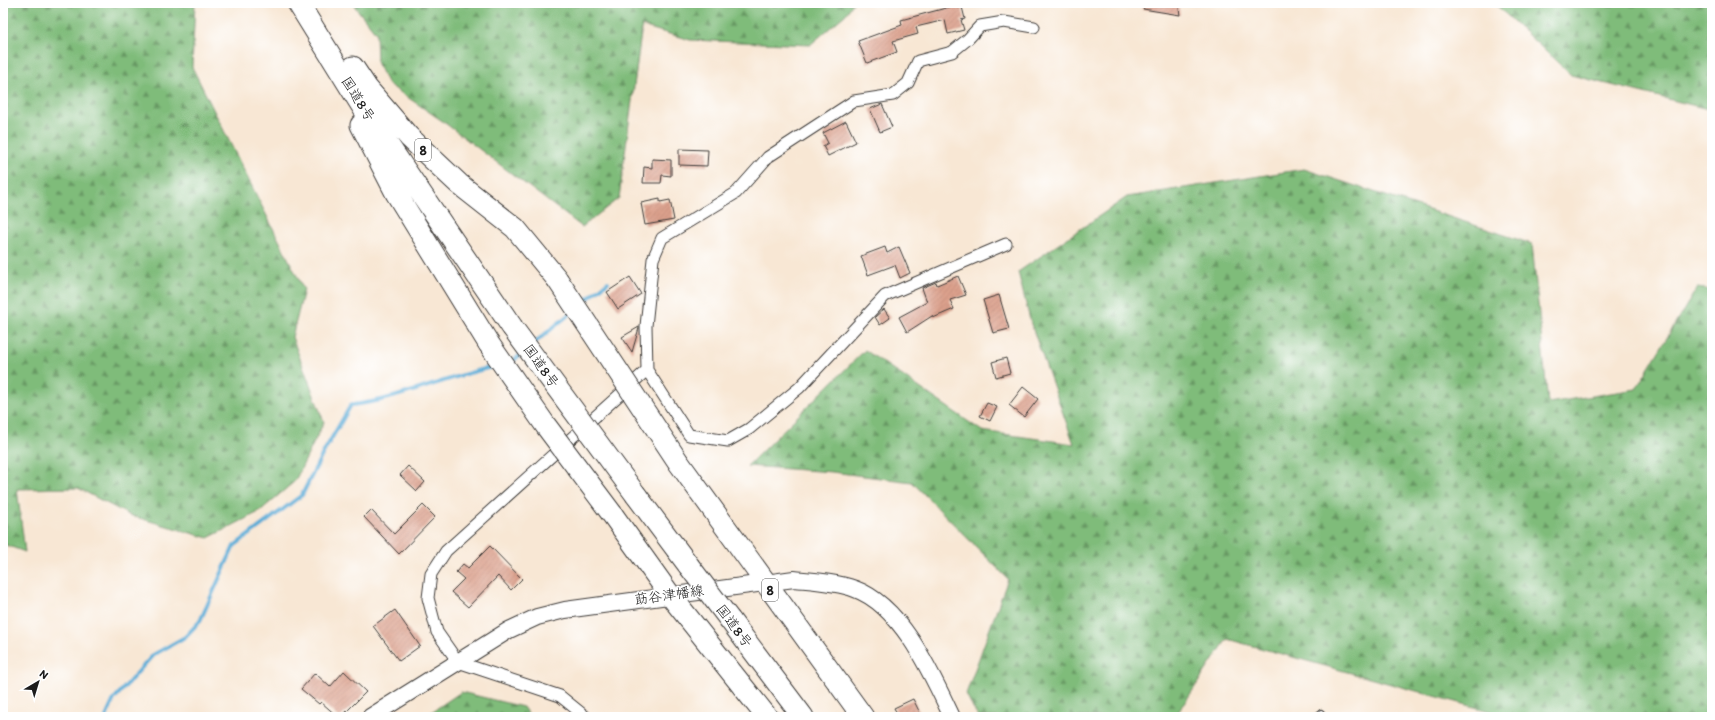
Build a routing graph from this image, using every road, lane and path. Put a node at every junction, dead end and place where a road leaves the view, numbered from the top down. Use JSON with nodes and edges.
{"nodes":[{"id":1,"x":298,"y":3,"type":"edge"},
{"id":2,"x":310,"y":3,"type":"edge"},
{"id":3,"x":1034,"y":27,"type":"dead end"},
{"id":4,"x":348,"y":85,"type":"junction"},
{"id":5,"x":1006,"y":244,"type":"dead end"},
{"id":6,"x":647,"y":370,"type":"junction"},
{"id":7,"x":764,"y":582,"type":"junction"},
{"id":8,"x":670,"y":595,"type":"junction"},
{"id":9,"x":458,"y":662,"type":"junction"},
{"id":10,"x":1321,"y":713,"type":"dead end"},
{"id":11,"x":370,"y":717,"type":"edge"},
{"id":12,"x":586,"y":717,"type":"edge"},
{"id":13,"x":767,"y":717,"type":"edge"},
{"id":14,"x":802,"y":717,"type":"edge"},
{"id":15,"x":862,"y":717,"type":"edge"},
{"id":16,"x":952,"y":717,"type":"edge"},
{"id":17,"x":1316,"y":717,"type":"edge"}],
"edges":[{"from":1,"to":4,"type":"highway","name":"国道8号","number":"8"},
{"from":2,"to":7,"type":"highway","number":"8","bridge":true},
{"from":3,"to":6,"type":"street"},
{"from":4,"to":8,"type":"highway","number":"8","bridge":true},
{"from":4,"to":14,"type":"highway","name":"国道8号","number":"8","bridge":true},
{"from":5,"to":6,"type":"street"},
{"from":6,"to":9,"type":"street"},
{"from":7,"to":8,"type":"main road","name":"莇谷津幡線"},
{"from":7,"to":15,"type":"highway","number":"8"},
{"from":7,"to":16,"type":"main road","name":"莇谷津幡線"},
{"from":8,"to":9,"type":"main road","name":"莇谷津幡線"},
{"from":8,"to":13,"type":"highway","number":"8"},
{"from":9,"to":11,"type":"main road","name":"莇谷津幡線"},
{"from":9,"to":12,"type":"street"},
{"from":10,"to":17,"type":"lane"}]}
